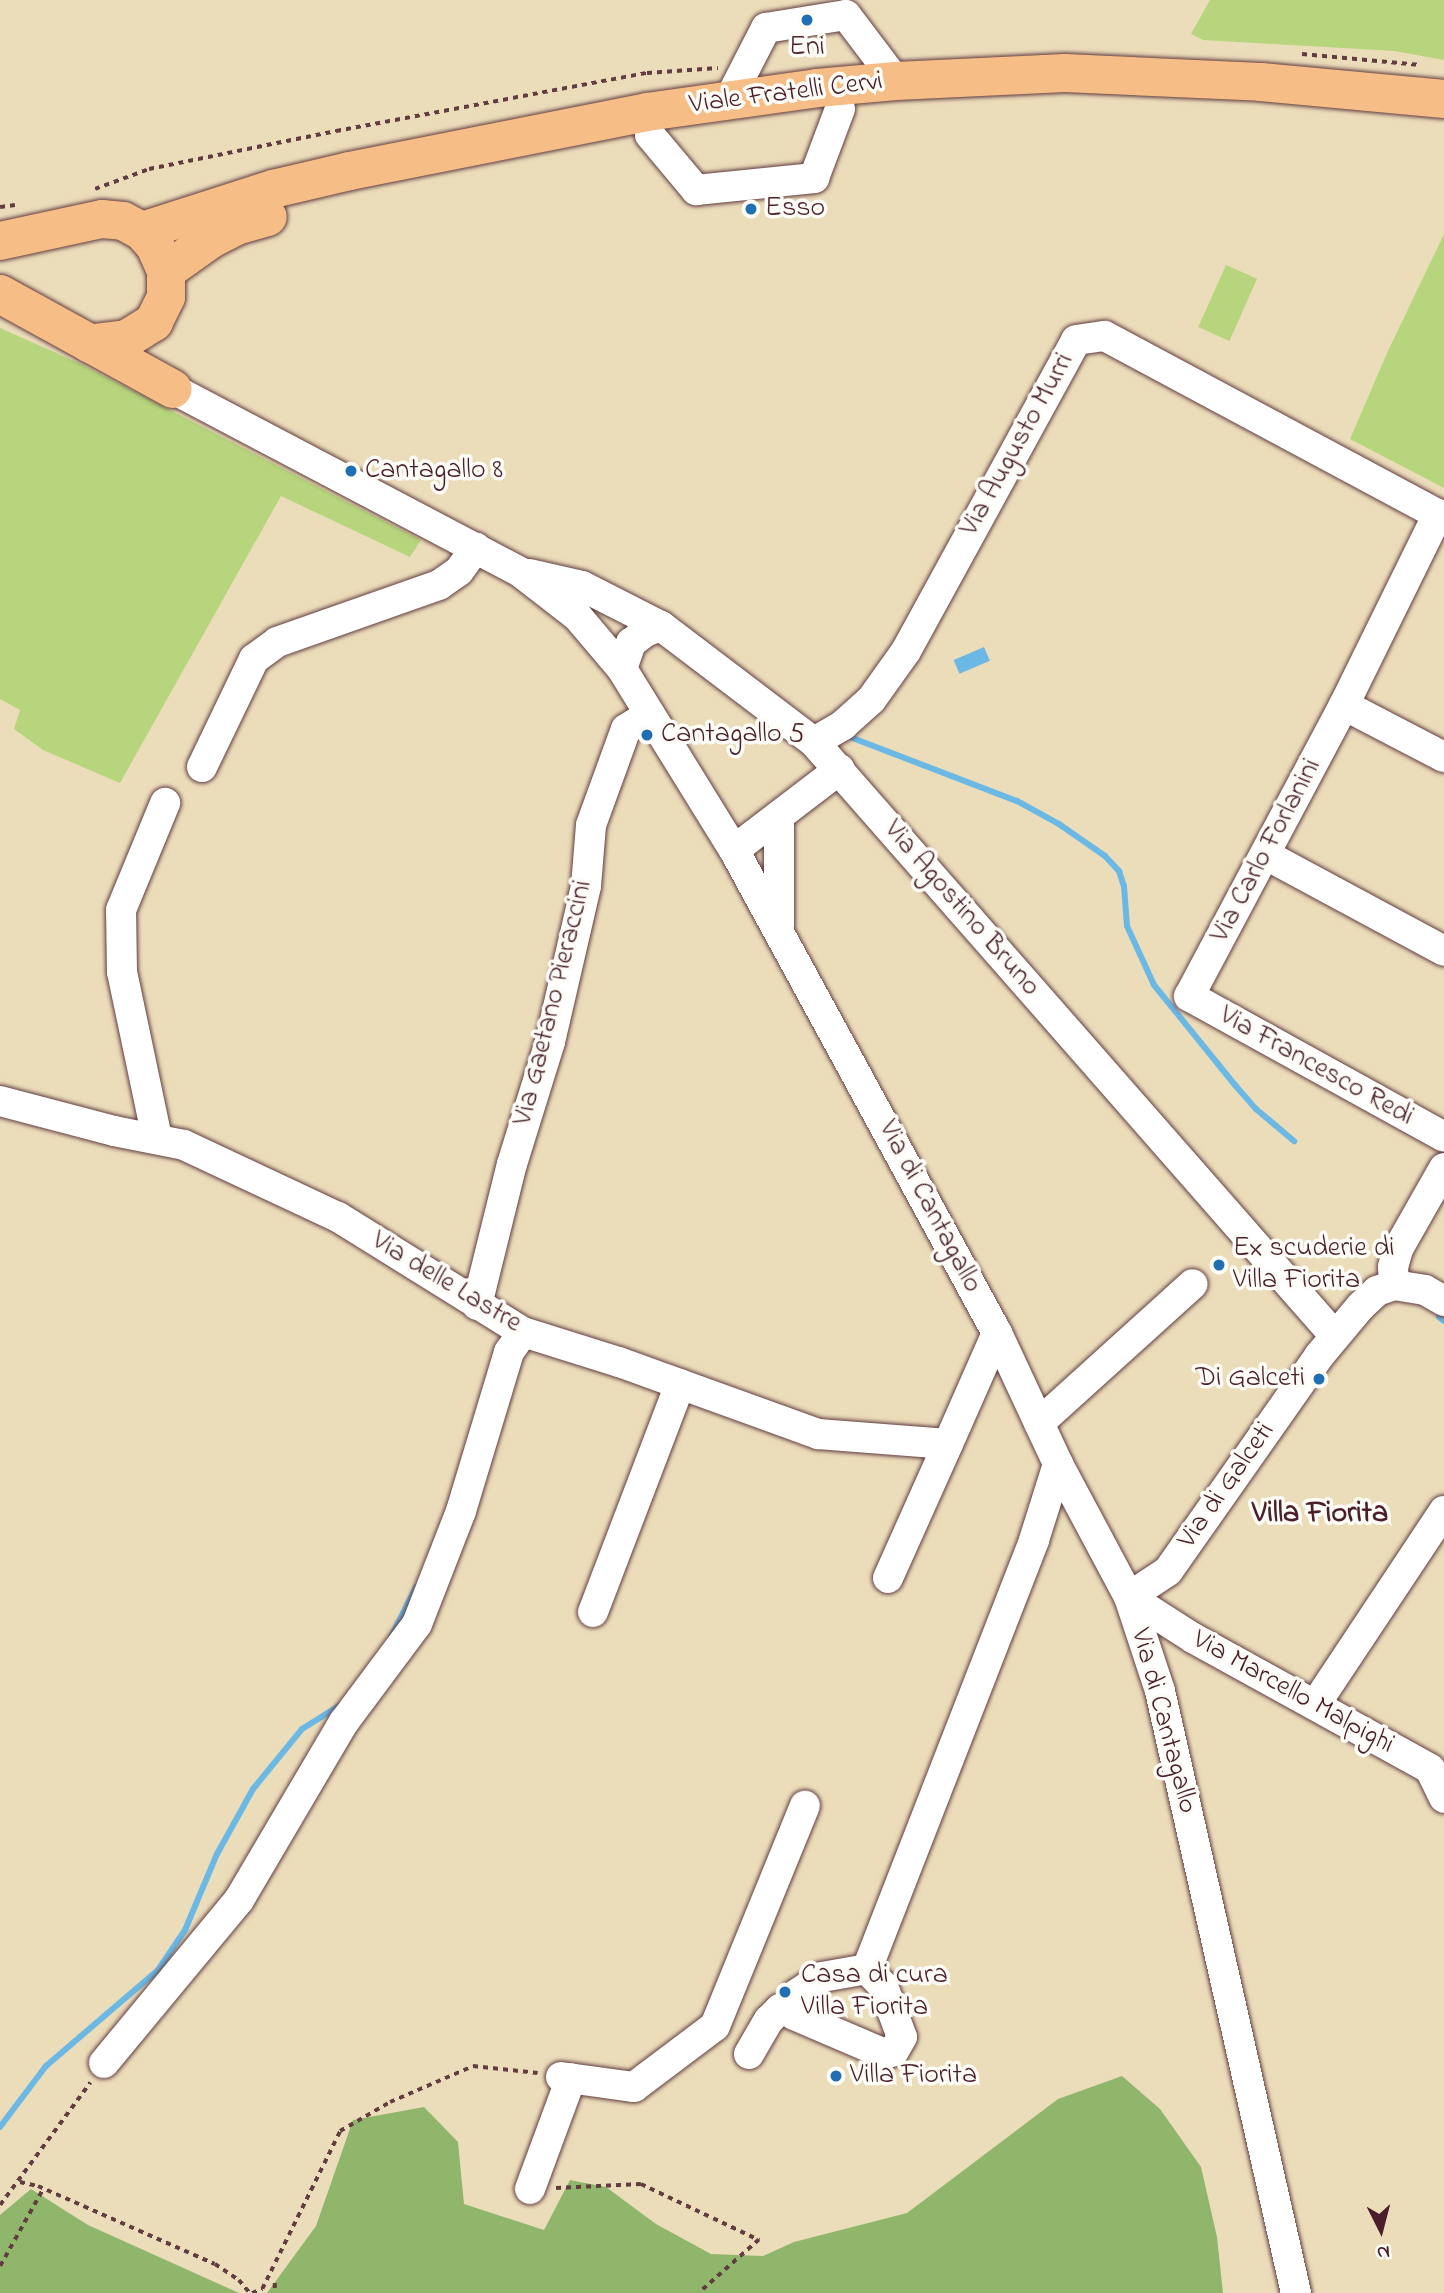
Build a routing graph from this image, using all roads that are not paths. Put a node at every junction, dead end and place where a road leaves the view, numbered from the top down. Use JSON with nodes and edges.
{"nodes":[{"id":1,"x":896,"y":81,"type":"junction"},
{"id":2,"x":730,"y":98,"type":"junction"},
{"id":3,"x":1444,"y":99,"type":"edge"},
{"id":4,"x":840,"y":109,"type":"junction"},
{"id":5,"x":1444,"y":124,"type":"edge"},
{"id":6,"x":650,"y":135,"type":"junction"},
{"id":7,"x":142,"y":231,"type":"junction"},
{"id":8,"x":0,"y":241,"type":"edge"},
{"id":9,"x":166,"y":271,"type":"junction"},
{"id":10,"x":0,"y":294,"type":"edge"},
{"id":11,"x":154,"y":322,"type":"junction"},
{"id":12,"x":89,"y":344,"type":"junction"},
{"id":13,"x":173,"y":389,"type":"junction"},
{"id":14,"x":1441,"y":516,"type":"edge"},
{"id":15,"x":476,"y":548,"type":"junction"},
{"id":16,"x":520,"y":572,"type":"junction"},
{"id":17,"x":661,"y":626,"type":"junction"},
{"id":18,"x":622,"y":669,"type":"junction"},
{"id":19,"x":1344,"y":705,"type":"junction"},
{"id":20,"x":650,"y":714,"type":"junction"},
{"id":21,"x":814,"y":742,"type":"junction"},
{"id":22,"x":1444,"y":757,"type":"edge"},
{"id":23,"x":202,"y":767,"type":"dead end"},
{"id":24,"x":840,"y":769,"type":"junction"},
{"id":25,"x":165,"y":803,"type":"dead end"},
{"id":26,"x":779,"y":817,"type":"junction"},
{"id":27,"x":734,"y":850,"type":"junction"},
{"id":28,"x":1266,"y":855,"type":"junction"},
{"id":29,"x":779,"y":928,"type":"junction"},
{"id":30,"x":1444,"y":951,"type":"edge"},
{"id":31,"x":1189,"y":996,"type":"joint"},
{"id":32,"x":0,"y":1101,"type":"edge"},
{"id":33,"x":157,"y":1138,"type":"junction"},
{"id":34,"x":1444,"y":1138,"type":"edge"},
{"id":35,"x":1444,"y":1168,"type":"edge"},
{"id":36,"x":1193,"y":1284,"type":"dead end"},
{"id":37,"x":1394,"y":1285,"type":"junction"},
{"id":38,"x":1444,"y":1301,"type":"edge"},
{"id":39,"x":477,"y":1305,"type":"junction"},
{"id":40,"x":523,"y":1332,"type":"junction"},
{"id":41,"x":997,"y":1333,"type":"junction"},
{"id":42,"x":1334,"y":1335,"type":"junction"},
{"id":43,"x":680,"y":1384,"type":"junction"},
{"id":44,"x":1039,"y":1423,"type":"junction"},
{"id":45,"x":948,"y":1444,"type":"junction"},
{"id":46,"x":1058,"y":1464,"type":"junction"},
{"id":47,"x":1444,"y":1511,"type":"edge"},
{"id":48,"x":888,"y":1578,"type":"dead end"},
{"id":49,"x":1129,"y":1597,"type":"junction"},
{"id":50,"x":593,"y":1612,"type":"dead end"},
{"id":51,"x":1315,"y":1705,"type":"junction"},
{"id":52,"x":1444,"y":1798,"type":"edge"},
{"id":53,"x":805,"y":1806,"type":"dead end"},
{"id":54,"x":867,"y":1969,"type":"junction"},
{"id":55,"x":793,"y":2008,"type":"junction"},
{"id":56,"x":749,"y":2054,"type":"dead end"},
{"id":57,"x":104,"y":2063,"type":"road end"},
{"id":58,"x":530,"y":2189,"type":"road end"},
{"id":59,"x":1296,"y":2293,"type":"edge"}],
"edges":[{"from":1,"to":2,"type":"main road","name":"Viale Fratelli Cervi"},
{"from":1,"to":2,"type":"street"},
{"from":1,"to":3,"type":"main road","name":"Viale Fratelli Cervi"},
{"from":2,"to":7,"type":"main road","name":"Viale Fratelli Cervi"},
{"from":4,"to":5,"type":"main road","name":"Viale Fratelli Cervi"},
{"from":4,"to":6,"type":"main road","name":"Viale Fratelli Cervi"},
{"from":4,"to":6,"type":"street"},
{"from":6,"to":9,"type":"main road","name":"Viale Fratelli Cervi"},
{"from":7,"to":8,"type":"main road"},
{"from":7,"to":9,"type":"main road"},
{"from":9,"to":11,"type":"main road"},
{"from":10,"to":12,"type":"main road"},
{"from":11,"to":12,"type":"main road"},
{"from":11,"to":13,"type":"main road"},
{"from":12,"to":13,"type":"main road"},
{"from":13,"to":15,"type":"street","name":"Via di Cantagallo"},
{"from":14,"to":19,"type":"street","name":"Via Carlo Forlanini"},
{"from":14,"to":21,"type":"street","name":"Via Augusto Murri"},
{"from":15,"to":16,"type":"street","name":"Via di Cantagallo"},
{"from":15,"to":23,"type":"street"},
{"from":16,"to":17,"type":"street","name":"Via Agostino Bruno"},
{"from":16,"to":18,"type":"street","name":"Via di Cantagallo"},
{"from":17,"to":18,"type":"street"},
{"from":17,"to":21,"type":"street","name":"Via Agostino Bruno"},
{"from":18,"to":20,"type":"street","name":"Via di Cantagallo"},
{"from":19,"to":22,"type":"street"},
{"from":19,"to":28,"type":"street","name":"Via Carlo Forlanini"},
{"from":20,"to":27,"type":"street","name":"Via di Cantagallo"},
{"from":20,"to":39,"type":"street","name":"Via Gaetano Pieraccini"},
{"from":21,"to":24,"type":"street","name":"Via Agostino Bruno"},
{"from":24,"to":26,"type":"street"},
{"from":24,"to":42,"type":"street","name":"Via Agostino Bruno"},
{"from":25,"to":33,"type":"street"},
{"from":26,"to":27,"type":"street"},
{"from":26,"to":29,"type":"street"},
{"from":27,"to":29,"type":"street","name":"Via di Cantagallo"},
{"from":28,"to":30,"type":"street"},
{"from":28,"to":31,"type":"street","name":"Via Carlo Forlanini"},
{"from":29,"to":41,"type":"street","name":"Via di Cantagallo"},
{"from":31,"to":34,"type":"street","name":"Via Francesco Redi"},
{"from":32,"to":33,"type":"street","name":"Via delle Lastre"},
{"from":33,"to":39,"type":"street","name":"Via delle Lastre"},
{"from":35,"to":37,"type":"street"},
{"from":36,"to":44,"type":"street"},
{"from":37,"to":38,"type":"street"},
{"from":37,"to":42,"type":"street","name":"Via di Galceti"},
{"from":39,"to":40,"type":"street","name":"Via delle Lastre"},
{"from":40,"to":43,"type":"street","name":"Via delle Lastre"},
{"from":40,"to":57,"type":"street"},
{"from":41,"to":44,"type":"street","name":"Via di Cantagallo"},
{"from":41,"to":45,"type":"street"},
{"from":42,"to":49,"type":"street","name":"Via di Galceti"},
{"from":43,"to":45,"type":"street","name":"Via delle Lastre"},
{"from":43,"to":50,"type":"street"},
{"from":44,"to":46,"type":"street","name":"Via di Cantagallo"},
{"from":45,"to":48,"type":"street"},
{"from":46,"to":49,"type":"street","name":"Via di Cantagallo"},
{"from":46,"to":54,"type":"street"},
{"from":47,"to":51,"type":"street"},
{"from":49,"to":51,"type":"street","name":"Via Marcello Malpighi"},
{"from":49,"to":59,"type":"street","name":"Via di Cantagallo"},
{"from":51,"to":52,"type":"street","name":"Via Marcello Malpighi"},
{"from":53,"to":58,"type":"street"},
{"from":54,"to":55,"type":"street"},
{"from":54,"to":55,"type":"street"},
{"from":55,"to":56,"type":"street"}]}
